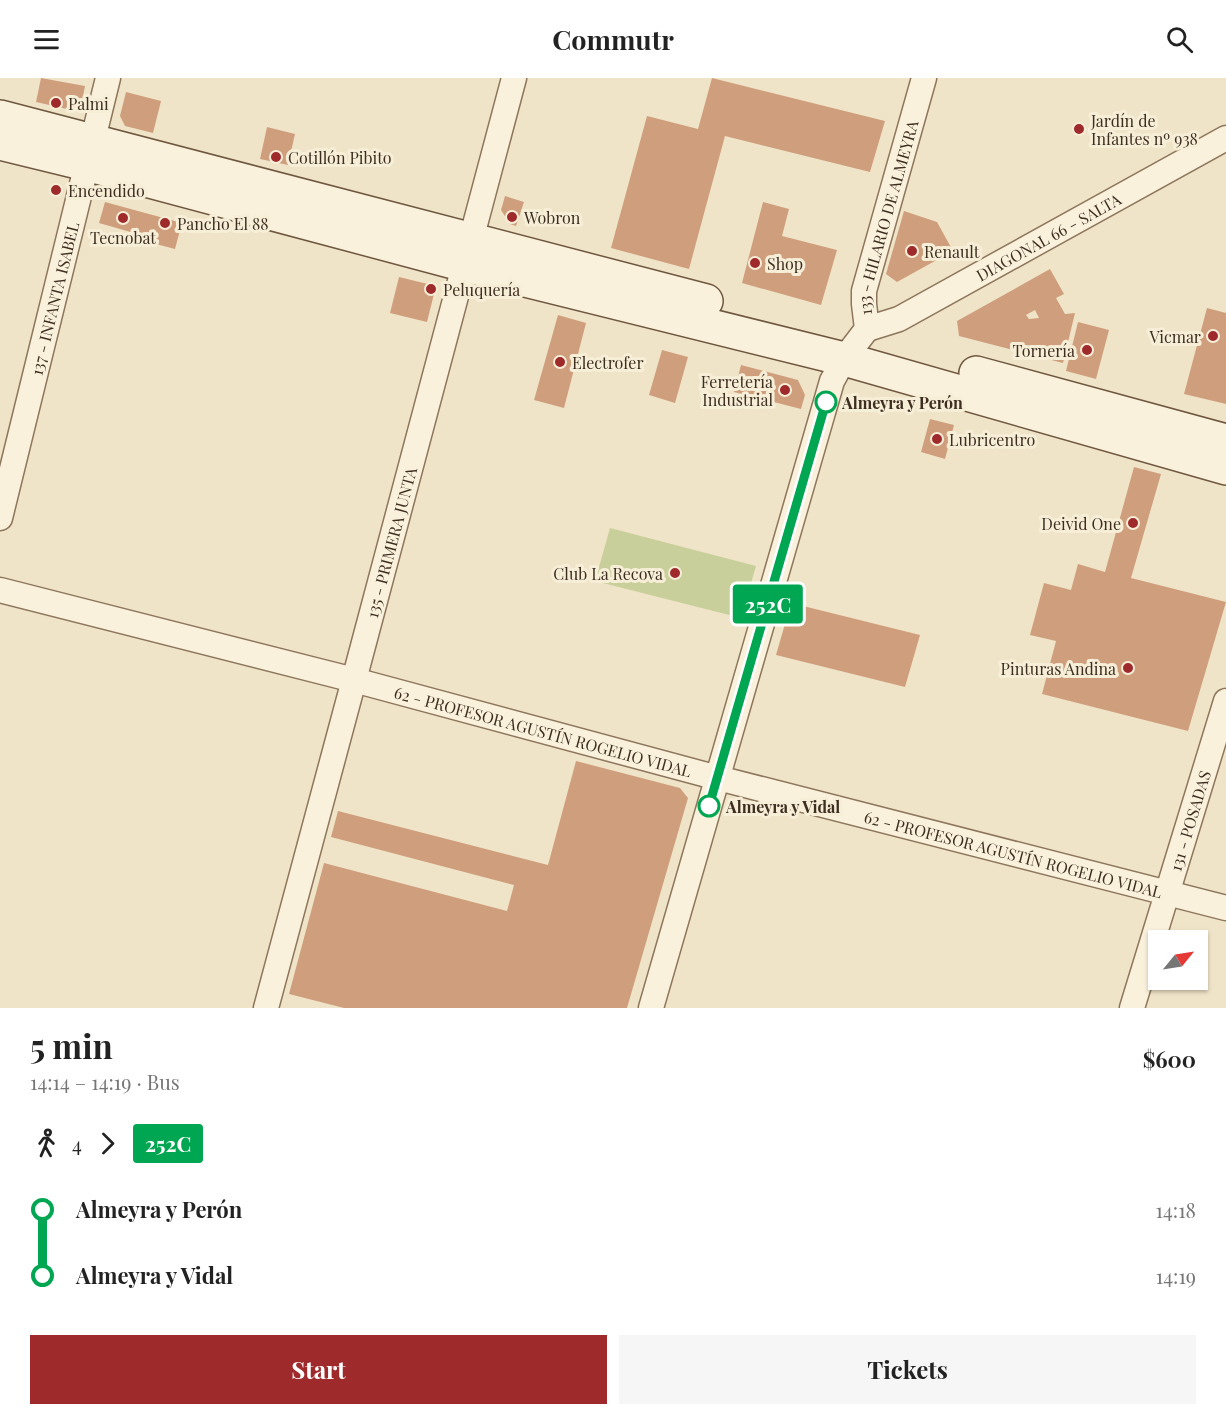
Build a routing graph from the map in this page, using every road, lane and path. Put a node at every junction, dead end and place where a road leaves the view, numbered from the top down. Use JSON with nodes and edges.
{"nodes":[{"id":1,"x":108,"y":78,"type":"edge"},
{"id":2,"x":514,"y":78,"type":"edge"},
{"id":3,"x":924,"y":78,"type":"edge"},
{"id":4,"x":0,"y":117,"type":"edge"},
{"id":5,"x":1226,"y":138,"type":"edge"},
{"id":6,"x":0,"y":142,"type":"edge"},
{"id":7,"x":90,"y":153,"type":"junction"},
{"id":8,"x":468,"y":253,"type":"junction"},
{"id":9,"x":856,"y":343,"type":"junction"},
{"id":10,"x":1226,"y":441,"type":"edge"},
{"id":11,"x":1226,"y":468,"type":"edge"},
{"id":12,"x":0,"y":518,"type":"edge"},
{"id":13,"x":0,"y":590,"type":"edge"},
{"id":14,"x":354,"y":680,"type":"junction"},
{"id":15,"x":1226,"y":701,"type":"edge"},
{"id":16,"x":718,"y":778,"type":"junction"},
{"id":17,"x":1168,"y":892,"type":"junction"},
{"id":18,"x":1226,"y":908,"type":"edge"},
{"id":19,"x":266,"y":1008,"type":"edge"},
{"id":20,"x":651,"y":1008,"type":"edge"},
{"id":21,"x":1132,"y":1008,"type":"edge"}],
"edges":[{"from":1,"to":7,"type":"street","name":"137 - INFANTA ISABEL"},
{"from":2,"to":8,"type":"street","name":"135 - PRIMERA JUNTA"},
{"from":3,"to":9,"type":"street","name":"133 - HILARIO DE ALMEYRA"},
{"from":4,"to":7,"type":"main road"},
{"from":5,"to":9,"type":"street","name":"DIAGONAL 66 - SALTA"},
{"from":6,"to":7,"type":"main road"},
{"from":7,"to":8,"type":"main road"},
{"from":7,"to":12,"type":"street","name":"137 - INFANTA ISABEL"},
{"from":8,"to":9,"type":"main road"},
{"from":8,"to":14,"type":"street","name":"135 - PRIMERA JUNTA"},
{"from":9,"to":10,"type":"main road"},
{"from":9,"to":11,"type":"main road"},
{"from":9,"to":16,"type":"street"},
{"from":13,"to":14,"type":"street","name":"62 - PROFESOR AGUSTÍN ROGELIO VIDAL"},
{"from":14,"to":16,"type":"street","name":"62 - PROFESOR AGUSTÍN ROGELIO VIDAL"},
{"from":14,"to":19,"type":"street","name":"135 - PRIMERA JUNTA"},
{"from":15,"to":17,"type":"street","name":"131 - POSADAS"},
{"from":16,"to":17,"type":"street","name":"62 - PROFESOR AGUSTÍN ROGELIO VIDAL"},
{"from":16,"to":20,"type":"street"},
{"from":17,"to":18,"type":"street","name":"62 - PROFESOR AGUSTÍN ROGELIO VIDAL"},
{"from":17,"to":21,"type":"street","name":"131 - POSADAS"}]}
